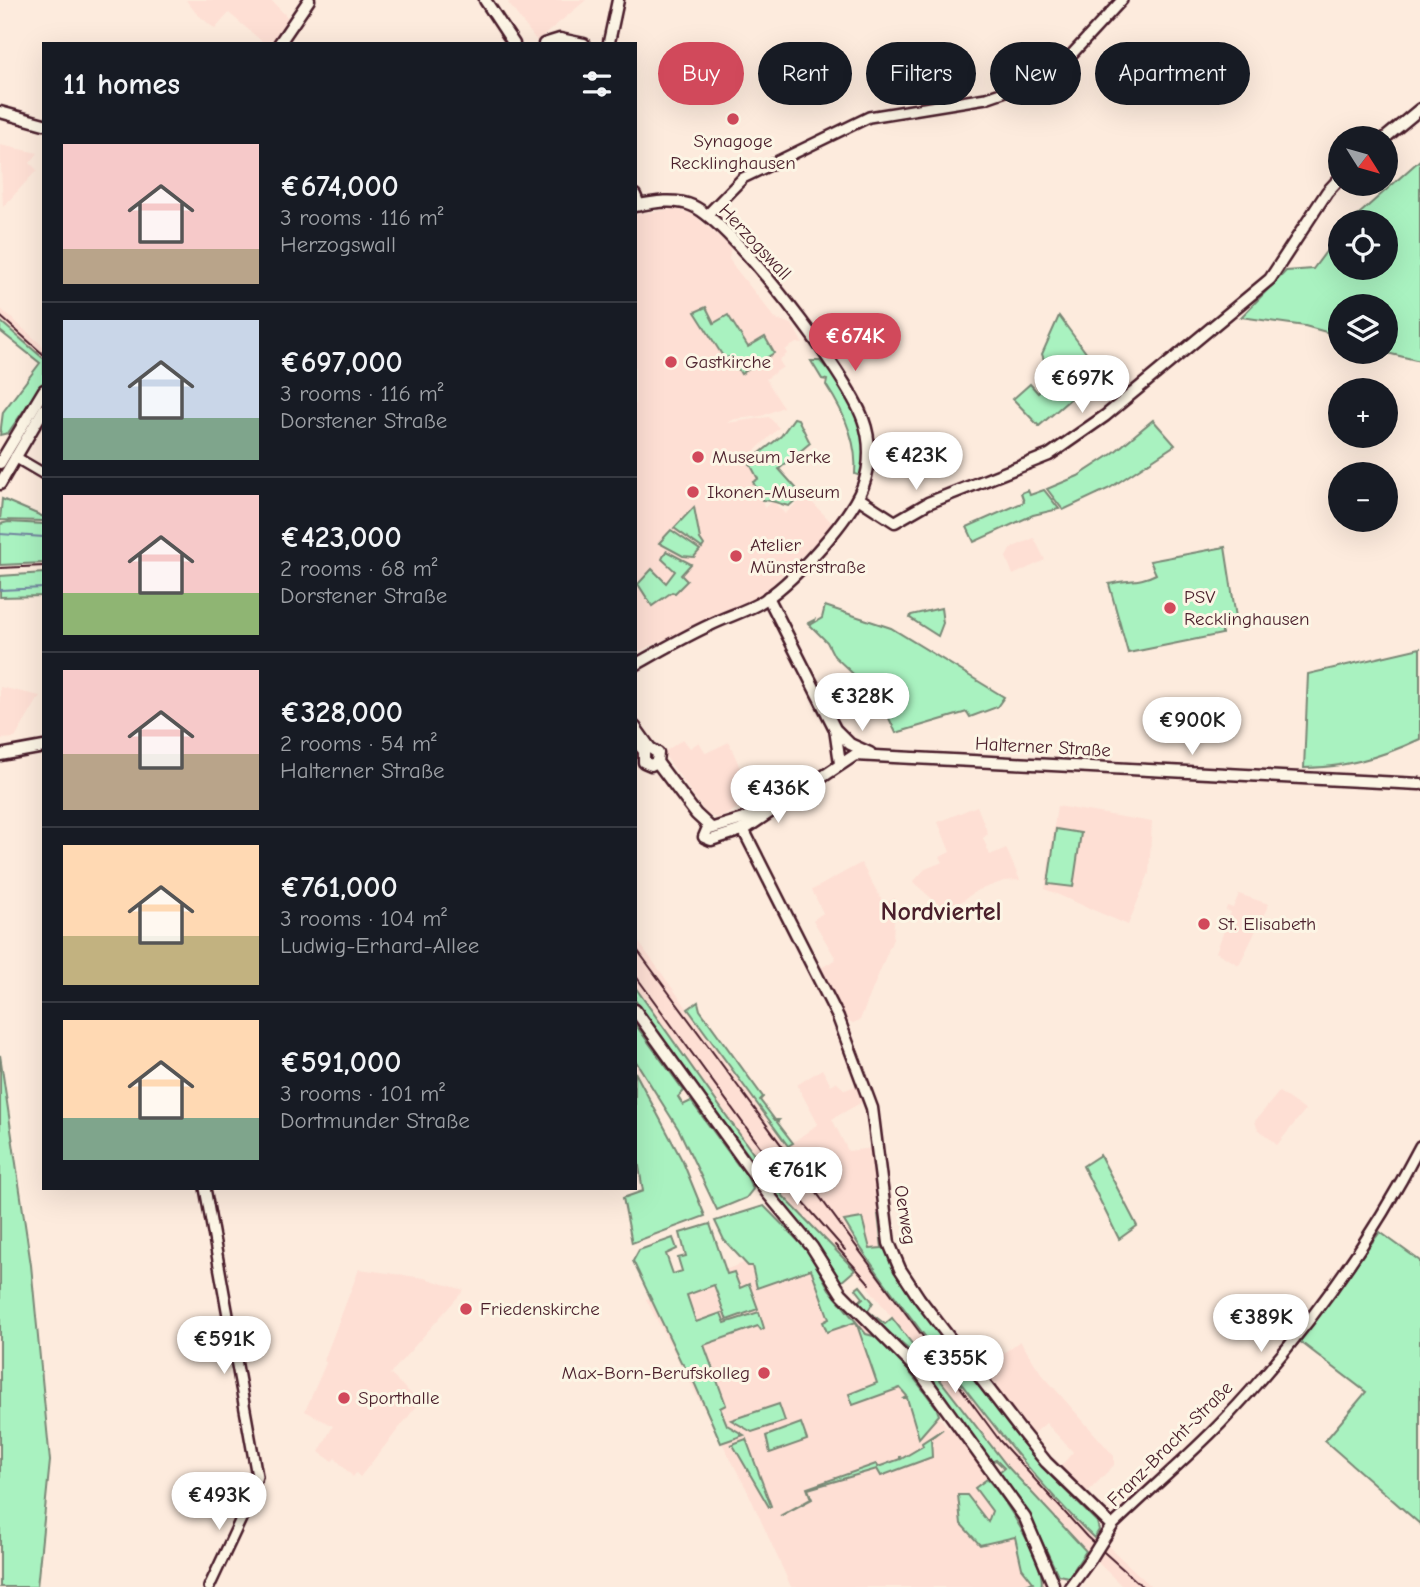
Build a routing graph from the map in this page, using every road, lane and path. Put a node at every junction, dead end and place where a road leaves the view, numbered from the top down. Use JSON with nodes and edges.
{"nodes":[{"id":1,"x":309,"y":0,"type":"edge"},
{"id":2,"x":485,"y":0,"type":"edge"},
{"id":3,"x":618,"y":0,"type":"edge"},
{"id":4,"x":1122,"y":0,"type":"edge"},
{"id":5,"x":280,"y":42,"type":"edge"},
{"id":6,"x":513,"y":42,"type":"edge"},
{"id":7,"x":550,"y":42,"type":"edge"},
{"id":8,"x":574,"y":42,"type":"edge"},
{"id":9,"x":609,"y":42,"type":"edge"},
{"id":10,"x":1420,"y":109,"type":"edge"},
{"id":11,"x":0,"y":112,"type":"edge"},
{"id":12,"x":42,"y":123,"type":"edge"},
{"id":13,"x":1398,"y":127,"type":"edge"},
{"id":14,"x":1328,"y":191,"type":"edge"},
{"id":15,"x":637,"y":202,"type":"edge"},
{"id":16,"x":706,"y":215,"type":"junction"},
{"id":17,"x":42,"y":393,"type":"edge"},
{"id":18,"x":42,"y":411,"type":"edge"},
{"id":19,"x":4,"y":454,"type":"edge"},
{"id":20,"x":42,"y":473,"type":"edge"},
{"id":21,"x":0,"y":484,"type":"edge"},
{"id":22,"x":858,"y":498,"type":"junction"},
{"id":23,"x":768,"y":597,"type":"junction"},
{"id":24,"x":637,"y":664,"type":"edge"},
{"id":25,"x":835,"y":729,"type":"junction"},
{"id":26,"x":637,"y":731,"type":"edge"},
{"id":27,"x":637,"y":742,"type":"edge"},
{"id":28,"x":42,"y":747,"type":"edge"},
{"id":29,"x":647,"y":750,"type":"junction"},
{"id":30,"x":3,"y":752,"type":"edge"},
{"id":31,"x":874,"y":755,"type":"junction"},
{"id":32,"x":840,"y":763,"type":"junction"},
{"id":33,"x":1420,"y":785,"type":"edge"},
{"id":34,"x":744,"y":825,"type":"junction"},
{"id":35,"x":637,"y":1013,"type":"edge"},
{"id":36,"x":1420,"y":1146,"type":"edge"},
{"id":37,"x":205,"y":1190,"type":"edge"},
{"id":38,"x":1112,"y":1526,"type":"junction"},
{"id":39,"x":1055,"y":1586,"type":"edge"},
{"id":40,"x":209,"y":1587,"type":"edge"},
{"id":41,"x":1070,"y":1587,"type":"edge"}],
"edges":[{"from":1,"to":5,"type":"main road"},
{"from":2,"to":6,"type":"main road"},
{"from":3,"to":9,"type":"main road"},
{"from":4,"to":16,"type":"street"},
{"from":7,"to":8,"type":"main road"},
{"from":10,"to":13,"type":"main road"},
{"from":11,"to":12,"type":"main road"},
{"from":14,"to":22,"type":"main road"},
{"from":15,"to":16,"type":"main road","name":"Herzogswall"},
{"from":16,"to":22,"type":"main road","name":"Herzogswall"},
{"from":17,"to":19,"type":"main road"},
{"from":18,"to":19,"type":"main road"},
{"from":19,"to":20,"type":"street"},
{"from":19,"to":21,"type":"main road"},
{"from":22,"to":23,"type":"main road","name":"Herzogswall"},
{"from":23,"to":24,"type":"main road","name":"Herzogswall"},
{"from":23,"to":25,"type":"main road"},
{"from":25,"to":31,"type":"main road","name":"Halterner Straße"},
{"from":25,"to":32,"type":"main road"},
{"from":26,"to":29,"type":"main road"},
{"from":27,"to":29,"type":"main road"},
{"from":28,"to":30,"type":"main road"},
{"from":29,"to":34,"type":"main road"},
{"from":31,"to":32,"type":"main road","name":"Halterner Straße"},
{"from":31,"to":33,"type":"main road","name":"Halterner Straße"},
{"from":32,"to":34,"type":"main road"},
{"from":34,"to":38,"type":"main road","name":"Oerweg"},
{"from":35,"to":39,"type":"main road"},
{"from":36,"to":38,"type":"street","name":"Franz-Bracht-Straße"},
{"from":37,"to":40,"type":"street"},
{"from":38,"to":41,"type":"main road","bridge":true}]}
